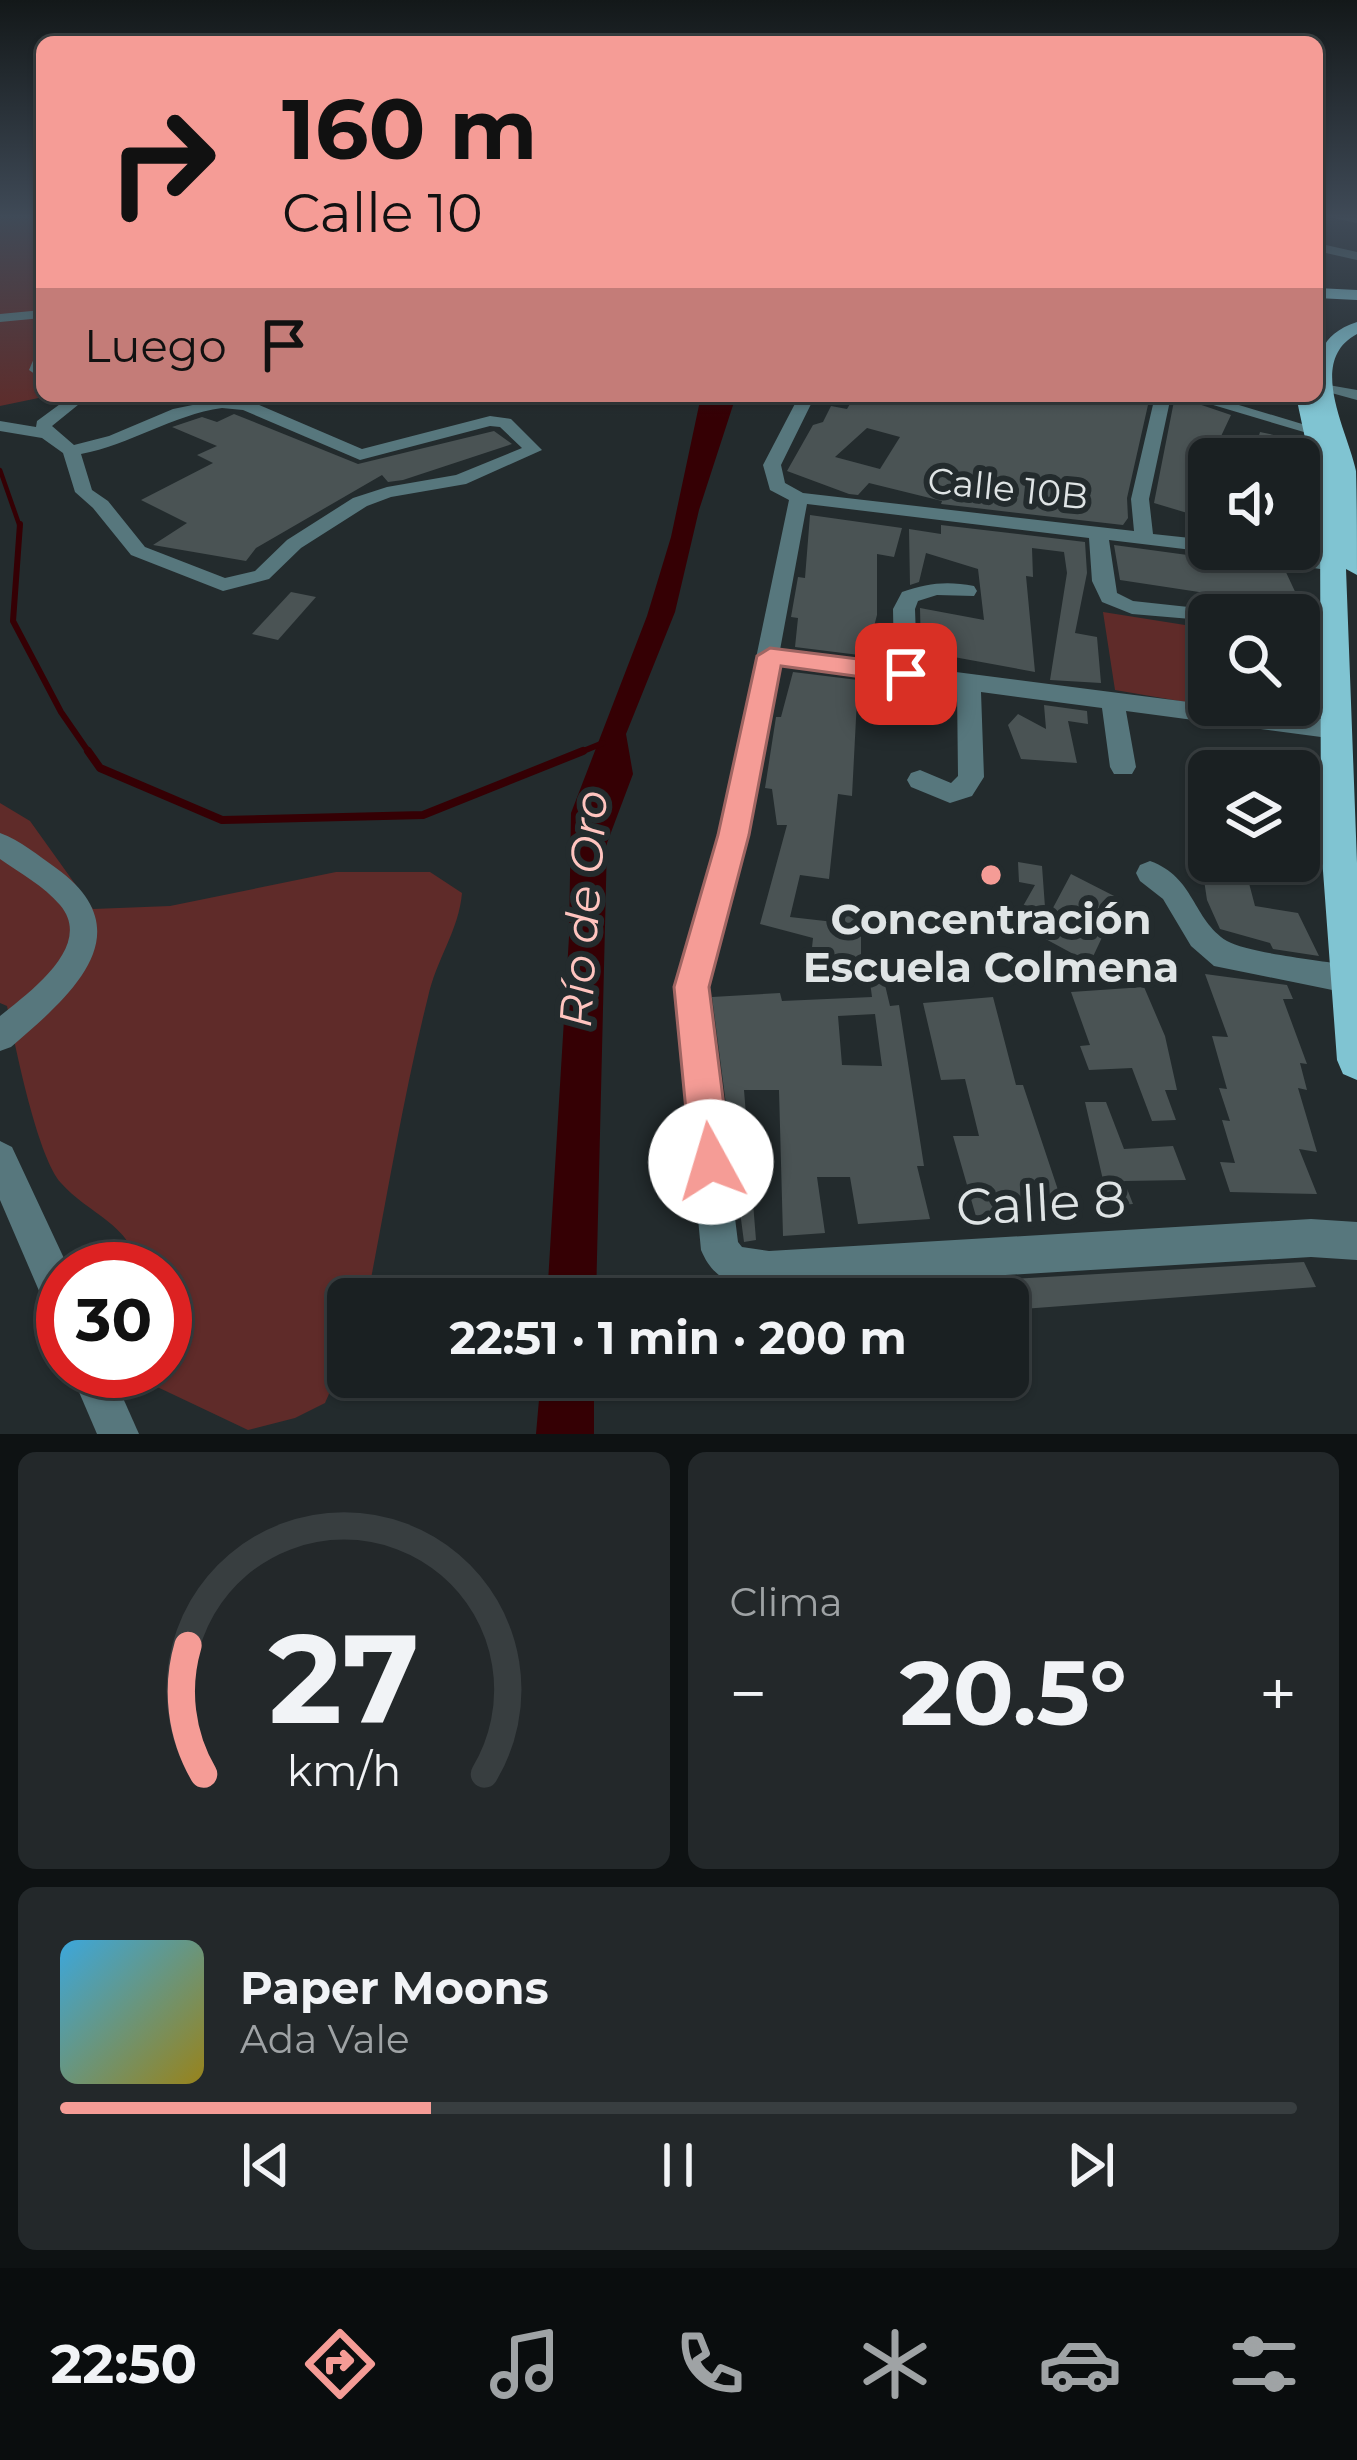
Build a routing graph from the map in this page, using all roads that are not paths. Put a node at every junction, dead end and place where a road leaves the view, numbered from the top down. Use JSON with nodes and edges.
{"nodes":[{"id":1,"x":36,"y":315,"type":"edge"},
{"id":2,"x":0,"y":318,"type":"edge"},
{"id":3,"x":1323,"y":321,"type":"edge"},
{"id":4,"x":1357,"y":325,"type":"edge"},
{"id":5,"x":1323,"y":368,"type":"edge"},
{"id":6,"x":1323,"y":392,"type":"edge"},
{"id":7,"x":1357,"y":394,"type":"edge"},
{"id":8,"x":73,"y":402,"type":"edge"},
{"id":9,"x":804,"y":402,"type":"edge"},
{"id":10,"x":1162,"y":402,"type":"edge"},
{"id":11,"x":1213,"y":402,"type":"edge"},
{"id":12,"x":1252,"y":402,"type":"edge"},
{"id":13,"x":1311,"y":402,"type":"edge"},
{"id":14,"x":1320,"y":402,"type":"edge"},
{"id":15,"x":0,"y":426,"type":"edge"},
{"id":16,"x":1304,"y":427,"type":"junction"},
{"id":17,"x":47,"y":434,"type":"junction"},
{"id":18,"x":71,"y":451,"type":"junction"},
{"id":19,"x":1350,"y":463,"type":"edge"},
{"id":20,"x":799,"y":498,"type":"junction"},
{"id":21,"x":1098,"y":531,"type":"junction"},
{"id":22,"x":1144,"y":536,"type":"junction"},
{"id":23,"x":1188,"y":543,"type":"edge"},
{"id":24,"x":1345,"y":566,"type":"edge"},
{"id":25,"x":967,"y":591,"type":"dead end"},
{"id":26,"x":1188,"y":613,"type":"edge"},
{"id":27,"x":1346,"y":642,"type":"edge"},
{"id":28,"x":770,"y":656,"type":"junction"},
{"id":29,"x":906,"y":674,"type":"junction"},
{"id":30,"x":969,"y":682,"type":"junction"},
{"id":31,"x":1113,"y":701,"type":"junction"},
{"id":32,"x":1188,"y":708,"type":"edge"},
{"id":33,"x":1312,"y":726,"type":"edge"},
{"id":34,"x":1336,"y":730,"type":"junction"},
{"id":35,"x":1123,"y":767,"type":"dead end"},
{"id":36,"x":920,"y":780,"type":"dead end"},
{"id":37,"x":0,"y":844,"type":"edge"},
{"id":38,"x":1150,"y":873,"type":"dead end"},
{"id":39,"x":1347,"y":980,"type":"junction"},
{"id":40,"x":0,"y":1036,"type":"edge"},
{"id":41,"x":1357,"y":1060,"type":"edge"},
{"id":42,"x":0,"y":1159,"type":"edge"},
{"id":43,"x":1357,"y":1241,"type":"edge"},
{"id":44,"x":37,"y":1242,"type":"edge"},
{"id":45,"x":103,"y":1398,"type":"edge"},
{"id":46,"x":118,"y":1434,"type":"edge"}],
"edges":[{"from":1,"to":2,"type":"street"},
{"from":3,"to":4,"type":"main road"},
{"from":4,"to":5,"type":"main road"},
{"from":6,"to":7,"type":"street"},
{"from":8,"to":17,"type":"street"},
{"from":9,"to":20,"type":"street"},
{"from":10,"to":22,"type":"street"},
{"from":11,"to":16,"type":"street"},
{"from":12,"to":16,"type":"street"},
{"from":13,"to":16,"type":"main road"},
{"from":14,"to":19,"type":"main road"},
{"from":15,"to":17,"type":"street"},
{"from":16,"to":24,"type":"main road"},
{"from":17,"to":18,"type":"street"},
{"from":18,"to":18,"type":"street"},
{"from":19,"to":24,"type":"main road"},
{"from":20,"to":21,"type":"street","name":"Calle 10B"},
{"from":20,"to":28,"type":"street"},
{"from":21,"to":22,"type":"street","name":"Calle 10B"},
{"from":21,"to":26,"type":"street"},
{"from":22,"to":23,"type":"street","name":"Calle 10B"},
{"from":24,"to":27,"type":"main road"},
{"from":25,"to":29,"type":"street"},
{"from":27,"to":34,"type":"main road"},
{"from":28,"to":29,"type":"street"},
{"from":28,"to":43,"type":"street","name":"Calle 8"},
{"from":29,"to":30,"type":"street"},
{"from":30,"to":31,"type":"street"},
{"from":30,"to":36,"type":"street"},
{"from":31,"to":32,"type":"street"},
{"from":31,"to":35,"type":"street"},
{"from":33,"to":34,"type":"street"},
{"from":34,"to":39,"type":"main road"},
{"from":37,"to":40,"type":"street"},
{"from":38,"to":39,"type":"street"},
{"from":39,"to":41,"type":"main road"},
{"from":42,"to":44,"type":"street"},
{"from":45,"to":46,"type":"street"}]}
